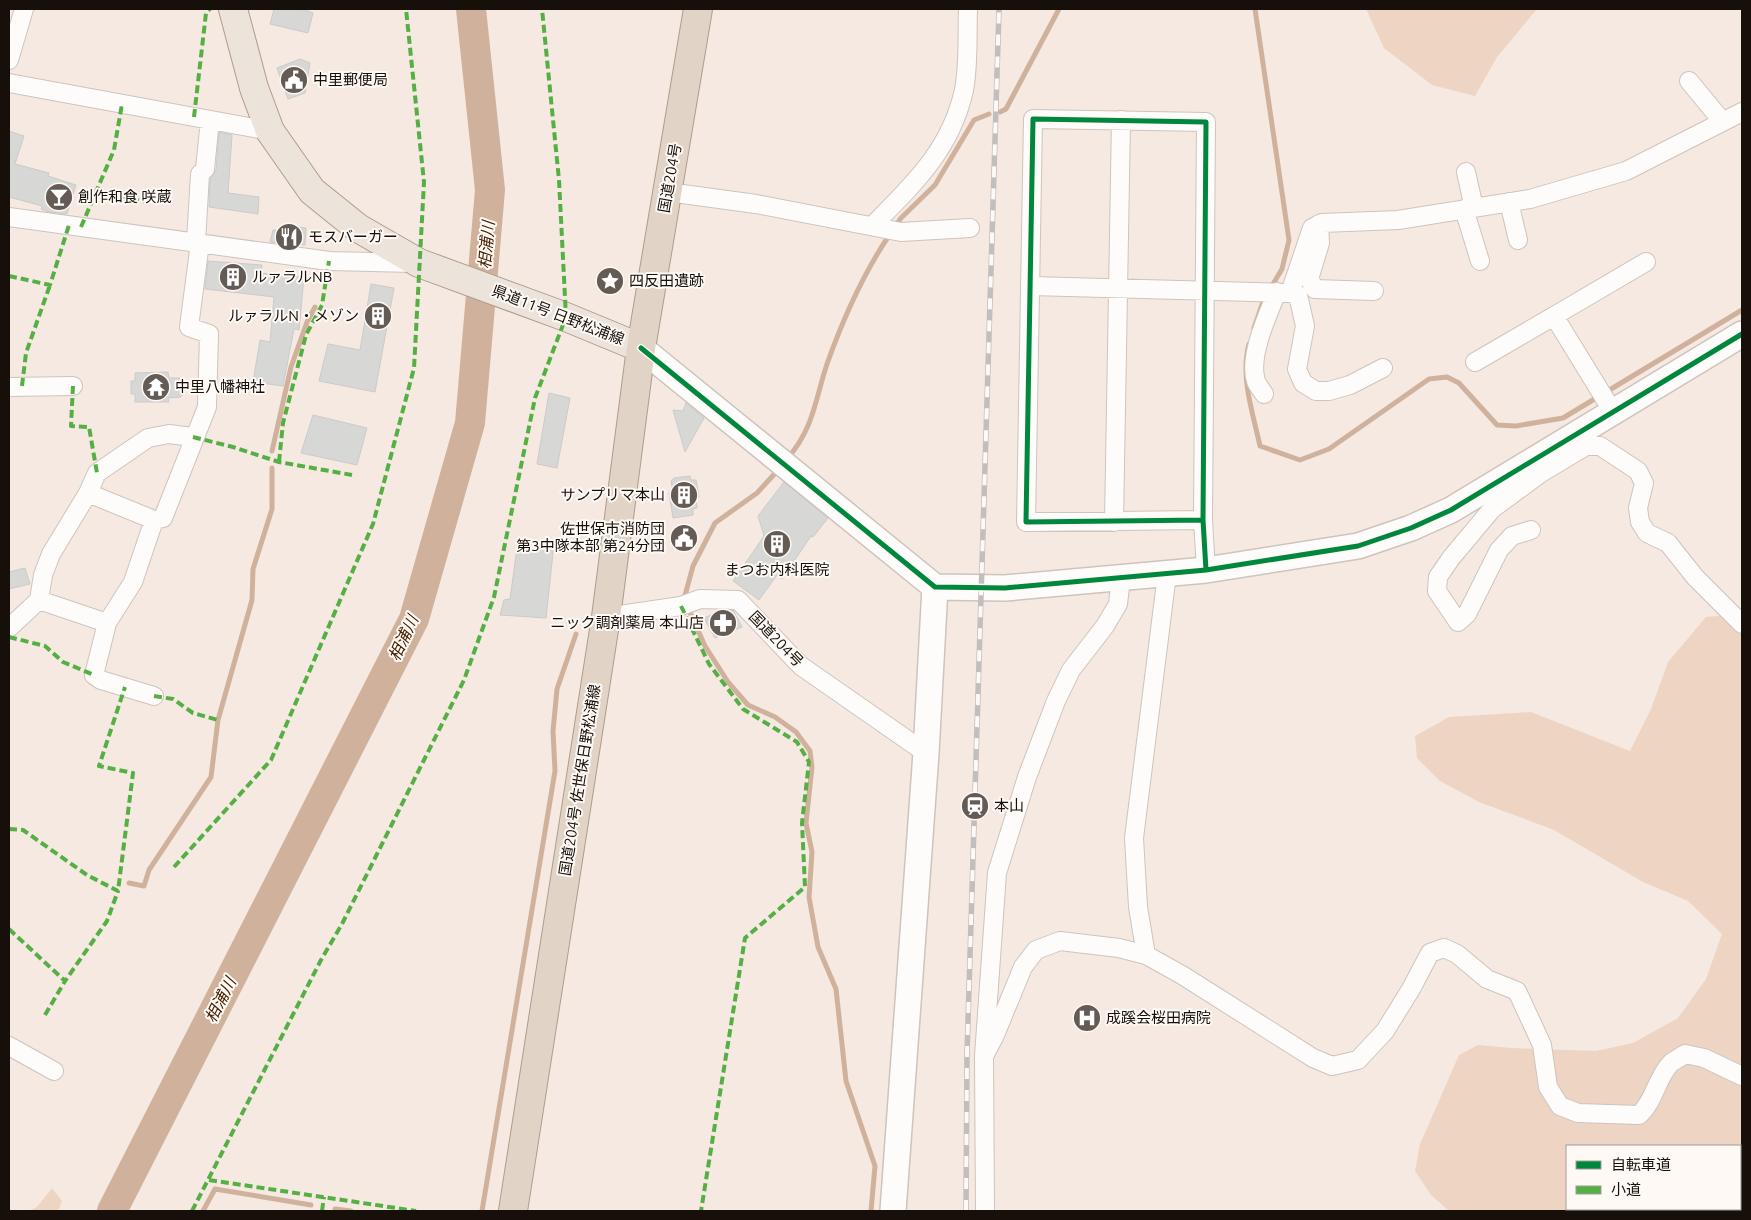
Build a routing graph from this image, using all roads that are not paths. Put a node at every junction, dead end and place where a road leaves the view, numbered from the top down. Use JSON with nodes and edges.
{"nodes":[{"id":1,"x":24,"y":9,"type":"edge"},
{"id":2,"x":232,"y":9,"type":"edge"},
{"id":3,"x":698,"y":9,"type":"edge"},
{"id":4,"x":968,"y":9,"type":"edge"},
{"id":5,"x":9,"y":60,"type":"edge"},
{"id":6,"x":1689,"y":81,"type":"dead end"},
{"id":7,"x":9,"y":83,"type":"edge"},
{"id":8,"x":1742,"y":112,"type":"edge"},
{"id":9,"x":210,"y":120,"type":"junction"},
{"id":10,"x":1120,"y":120,"type":"junction"},
{"id":11,"x":1722,"y":121,"type":"junction"},
{"id":12,"x":270,"y":131,"type":"junction"},
{"id":13,"x":1466,"y":172,"type":"dead end"},
{"id":14,"x":668,"y":192,"type":"junction"},
{"id":15,"x":1509,"y":202,"type":"junction"},
{"id":16,"x":1469,"y":209,"type":"junction"},
{"id":17,"x":9,"y":217,"type":"edge"},
{"id":18,"x":1318,"y":224,"type":"junction"},
{"id":19,"x":873,"y":225,"type":"junction"},
{"id":20,"x":970,"y":228,"type":"dead end"},
{"id":21,"x":1518,"y":240,"type":"dead end"},
{"id":22,"x":198,"y":243,"type":"junction"},
{"id":23,"x":1480,"y":260,"type":"dead end"},
{"id":24,"x":1646,"y":262,"type":"dead end"},
{"id":25,"x":419,"y":263,"type":"junction"},
{"id":26,"x":1031,"y":286,"type":"junction"},
{"id":27,"x":1118,"y":287,"type":"junction"},
{"id":28,"x":1204,"y":289,"type":"junction"},
{"id":29,"x":1374,"y":291,"type":"dead end"},
{"id":30,"x":1276,"y":292,"type":"junction"},
{"id":31,"x":1554,"y":316,"type":"junction"},
{"id":32,"x":1742,"y":334,"type":"edge"},
{"id":33,"x":641,"y":348,"type":"junction"},
{"id":34,"x":1475,"y":362,"type":"dead end"},
{"id":35,"x":1383,"y":368,"type":"dead end"},
{"id":36,"x":73,"y":386,"type":"dead end"},
{"id":37,"x":9,"y":387,"type":"edge"},
{"id":38,"x":1264,"y":394,"type":"dead end"},
{"id":39,"x":1610,"y":408,"type":"junction"},
{"id":40,"x":194,"y":437,"type":"junction"},
{"id":41,"x":1538,"y":466,"type":"junction"},
{"id":42,"x":88,"y":493,"type":"junction"},
{"id":43,"x":154,"y":520,"type":"junction"},
{"id":44,"x":1203,"y":520,"type":"junction"},
{"id":45,"x":1114,"y":522,"type":"junction"},
{"id":46,"x":1531,"y":530,"type":"dead end"},
{"id":47,"x":1206,"y":570,"type":"junction"},
{"id":48,"x":1167,"y":574,"type":"junction"},
{"id":49,"x":1121,"y":578,"type":"junction"},
{"id":50,"x":935,"y":587,"type":"junction"},
{"id":51,"x":39,"y":600,"type":"junction"},
{"id":52,"x":606,"y":617,"type":"junction"},
{"id":53,"x":107,"y":623,"type":"junction"},
{"id":54,"x":1742,"y":624,"type":"edge"},
{"id":55,"x":9,"y":628,"type":"edge"},
{"id":56,"x":154,"y":696,"type":"dead end"},
{"id":57,"x":926,"y":753,"type":"junction"},
{"id":58,"x":1146,"y":956,"type":"junction"},
{"id":59,"x":9,"y":1046,"type":"edge"},
{"id":60,"x":984,"y":1056,"type":"junction"},
{"id":61,"x":54,"y":1071,"type":"dead end"},
{"id":62,"x":1742,"y":1076,"type":"edge"},
{"id":63,"x":513,"y":1211,"type":"edge"},
{"id":64,"x":893,"y":1211,"type":"edge"},
{"id":65,"x":985,"y":1211,"type":"edge"}],
"edges":[{"from":1,"to":5,"type":"street"},
{"from":2,"to":12,"type":"main road","name":"県道11号 日野松浦線"},
{"from":3,"to":14,"type":"highway","name":"国道204号"},
{"from":4,"to":19,"type":"street"},
{"from":6,"to":11,"type":"street"},
{"from":7,"to":9,"type":"street"},
{"from":8,"to":11,"type":"street"},
{"from":9,"to":12,"type":"street"},
{"from":9,"to":22,"type":"street"},
{"from":10,"to":26,"type":"street"},
{"from":10,"to":27,"type":"street"},
{"from":10,"to":28,"type":"street"},
{"from":11,"to":15,"type":"street"},
{"from":12,"to":25,"type":"main road","name":"県道11号 日野松浦線"},
{"from":13,"to":16,"type":"street"},
{"from":14,"to":19,"type":"street"},
{"from":14,"to":33,"type":"highway","name":"国道204号"},
{"from":15,"to":16,"type":"street"},
{"from":15,"to":21,"type":"street"},
{"from":16,"to":18,"type":"street"},
{"from":16,"to":23,"type":"street"},
{"from":17,"to":22,"type":"street"},
{"from":18,"to":29,"type":"street"},
{"from":18,"to":30,"type":"street"},
{"from":19,"to":20,"type":"street"},
{"from":22,"to":25,"type":"street"},
{"from":22,"to":40,"type":"street"},
{"from":24,"to":31,"type":"street"},
{"from":25,"to":33,"type":"main road","name":"県道11号 日野松浦線"},
{"from":26,"to":27,"type":"street"},
{"from":26,"to":45,"type":"street"},
{"from":27,"to":28,"type":"street"},
{"from":27,"to":45,"type":"street"},
{"from":28,"to":30,"type":"street"},
{"from":28,"to":44,"type":"street"},
{"from":30,"to":35,"type":"street"},
{"from":30,"to":38,"type":"street"},
{"from":31,"to":34,"type":"street"},
{"from":31,"to":39,"type":"street"},
{"from":32,"to":39,"type":"street"},
{"from":33,"to":50,"type":"street"},
{"from":33,"to":52,"type":"highway","name":"国道204号 佐世保日野松浦線"},
{"from":36,"to":37,"type":"street"},
{"from":39,"to":41,"type":"street"},
{"from":40,"to":42,"type":"street"},
{"from":40,"to":43,"type":"street"},
{"from":41,"to":46,"type":"street"},
{"from":41,"to":47,"type":"street"},
{"from":41,"to":54,"type":"street"},
{"from":42,"to":43,"type":"street"},
{"from":42,"to":51,"type":"street"},
{"from":43,"to":53,"type":"street"},
{"from":44,"to":45,"type":"street"},
{"from":44,"to":47,"type":"street"},
{"from":47,"to":48,"type":"street"},
{"from":48,"to":49,"type":"street"},
{"from":48,"to":58,"type":"street"},
{"from":49,"to":50,"type":"street"},
{"from":49,"to":60,"type":"street"},
{"from":50,"to":57,"type":"street"},
{"from":51,"to":53,"type":"street"},
{"from":51,"to":55,"type":"street"},
{"from":52,"to":57,"type":"street","name":"国道204号"},
{"from":52,"to":63,"type":"highway","name":"国道204号 佐世保日野松浦線"},
{"from":53,"to":56,"type":"street"},
{"from":57,"to":64,"type":"street"},
{"from":58,"to":60,"type":"street"},
{"from":58,"to":62,"type":"street"},
{"from":59,"to":61,"type":"street"},
{"from":60,"to":65,"type":"street"}]}
